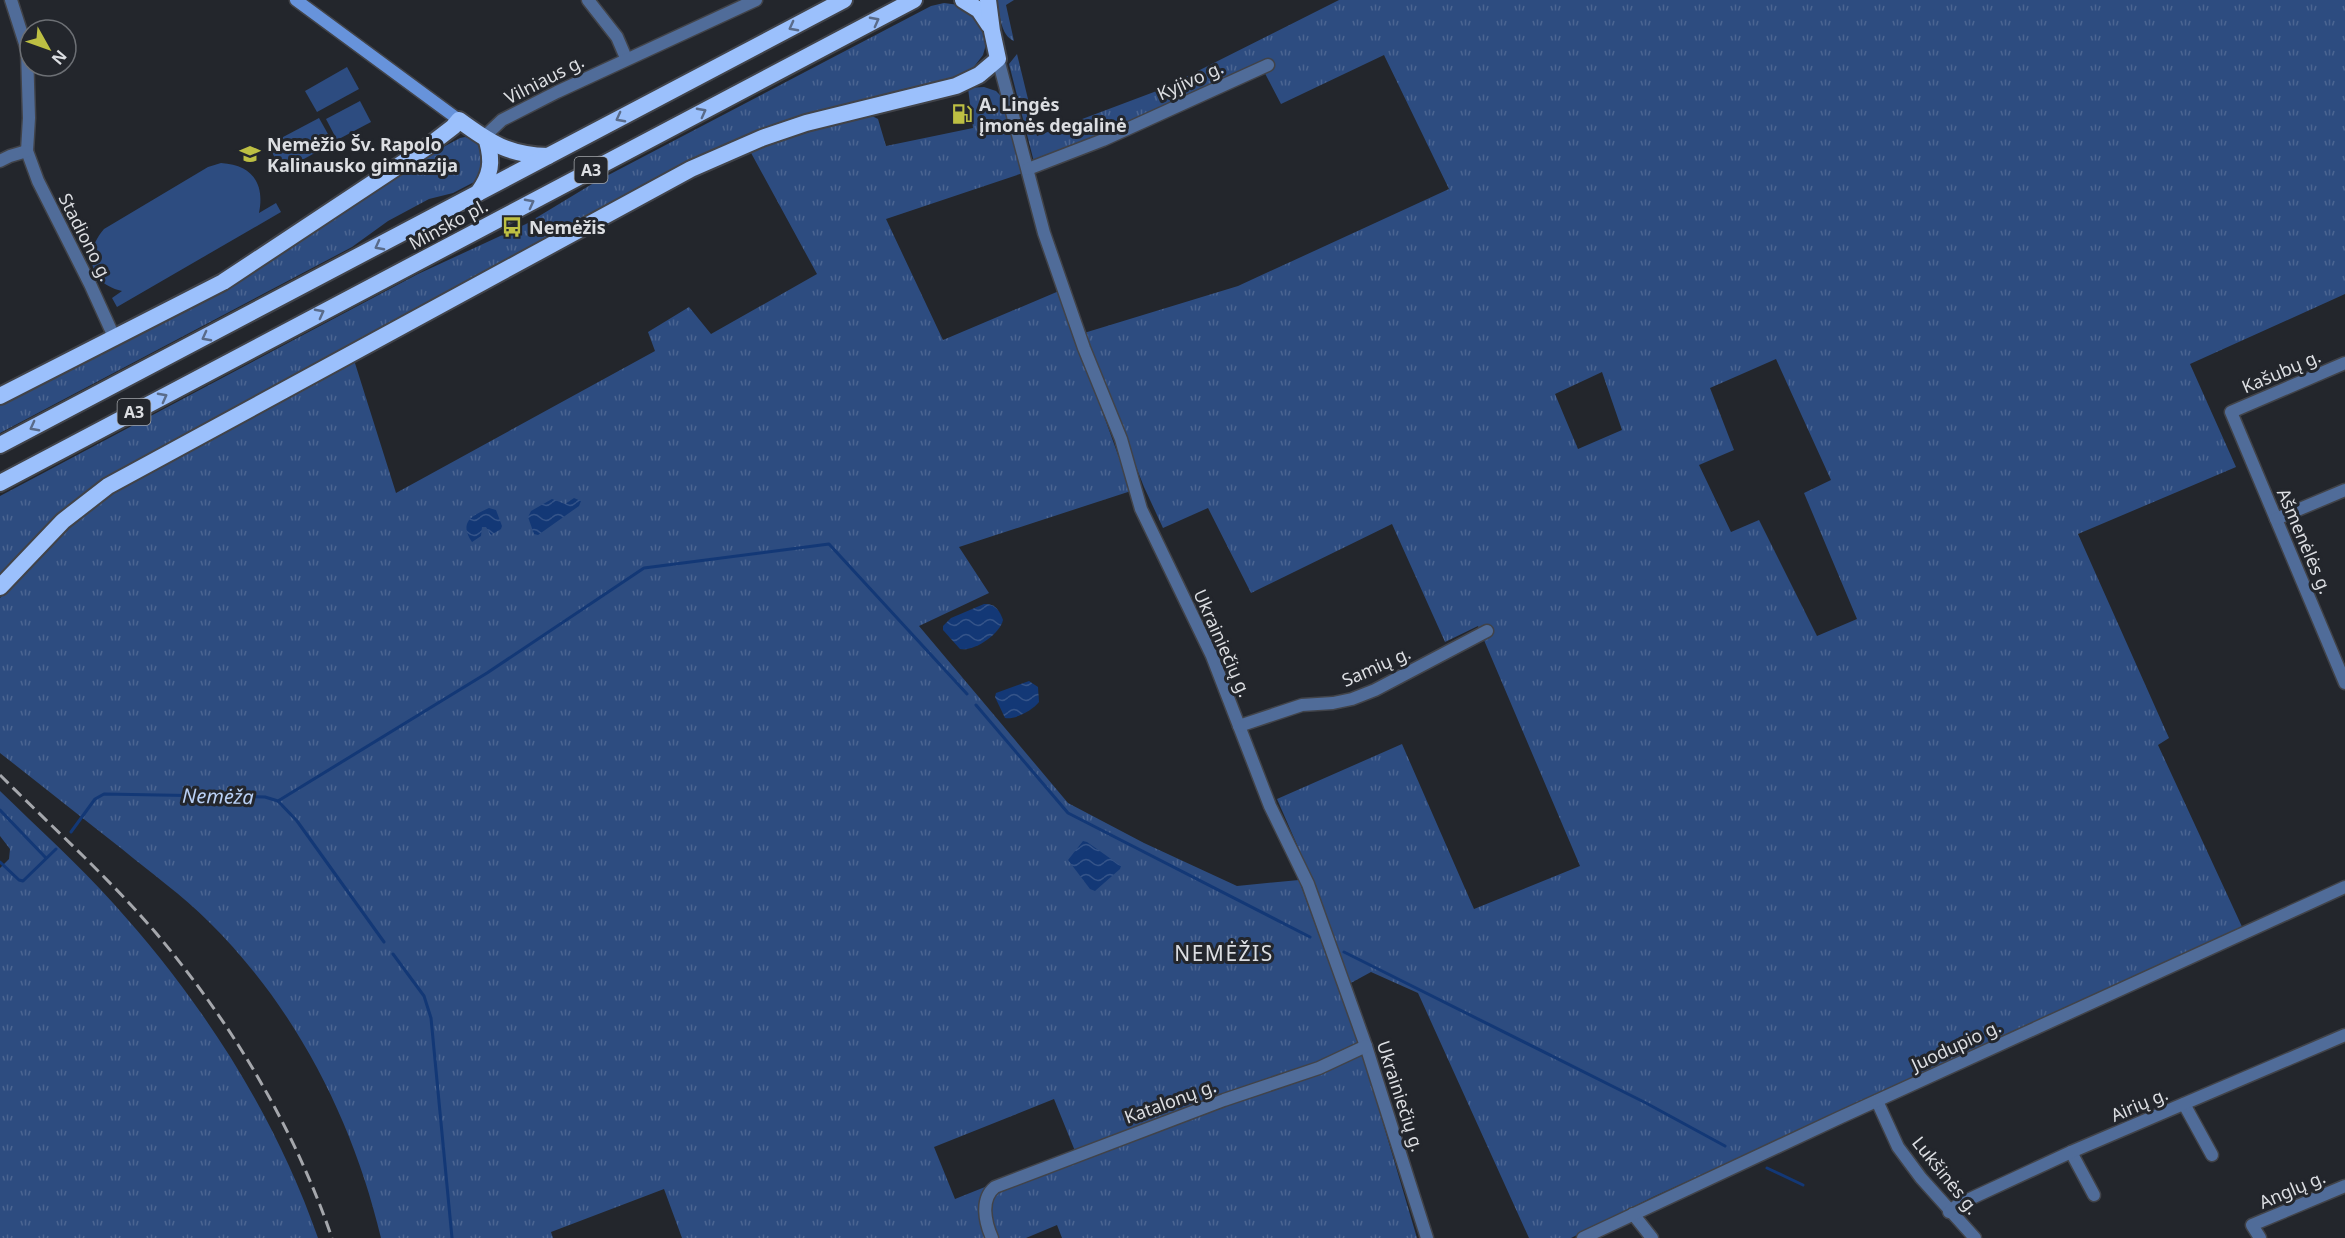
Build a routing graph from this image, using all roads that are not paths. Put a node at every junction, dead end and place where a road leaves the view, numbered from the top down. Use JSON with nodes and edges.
{"nodes":[{"id":1,"x":11,"y":0,"type":"edge"},
{"id":2,"x":296,"y":0,"type":"edge"},
{"id":3,"x":588,"y":0,"type":"edge"},
{"id":4,"x":756,"y":0,"type":"edge"},
{"id":5,"x":844,"y":0,"type":"edge"},
{"id":6,"x":914,"y":0,"type":"edge"},
{"id":7,"x":963,"y":0,"type":"edge"},
{"id":8,"x":988,"y":0,"type":"edge"},
{"id":9,"x":992,"y":31,"type":"junction"},
{"id":10,"x":626,"y":58,"type":"junction"},
{"id":11,"x":998,"y":59,"type":"junction"},
{"id":12,"x":1268,"y":65,"type":"dead end"},
{"id":13,"x":459,"y":120,"type":"junction"},
{"id":14,"x":485,"y":139,"type":"junction"},
{"id":15,"x":27,"y":151,"type":"junction"},
{"id":16,"x":549,"y":156,"type":"junction"},
{"id":17,"x":0,"y":161,"type":"edge"},
{"id":18,"x":1028,"y":169,"type":"junction"},
{"id":19,"x":477,"y":194,"type":"junction"},
{"id":20,"x":115,"y":339,"type":"junction"},
{"id":21,"x":2345,"y":363,"type":"edge"},
{"id":22,"x":0,"y":396,"type":"edge"},
{"id":23,"x":2232,"y":412,"type":"joint"},
{"id":24,"x":0,"y":445,"type":"edge"},
{"id":25,"x":0,"y":483,"type":"edge"},
{"id":26,"x":2345,"y":490,"type":"edge"},
{"id":27,"x":2276,"y":519,"type":"junction"},
{"id":28,"x":0,"y":586,"type":"edge"},
{"id":29,"x":1486,"y":631,"type":"dead end"},
{"id":30,"x":2345,"y":683,"type":"edge"},
{"id":31,"x":1239,"y":726,"type":"junction"},
{"id":32,"x":2345,"y":887,"type":"edge"},
{"id":33,"x":2345,"y":1035,"type":"edge"},
{"id":34,"x":1366,"y":1046,"type":"junction"},
{"id":35,"x":1877,"y":1101,"type":"junction"},
{"id":36,"x":2184,"y":1104,"type":"junction"},
{"id":37,"x":2071,"y":1152,"type":"junction"},
{"id":38,"x":2212,"y":1155,"type":"dead end"},
{"id":39,"x":2345,"y":1186,"type":"edge"},
{"id":40,"x":2094,"y":1195,"type":"dead end"},
{"id":41,"x":1949,"y":1212,"type":"junction"},
{"id":42,"x":1633,"y":1214,"type":"junction"},
{"id":43,"x":992,"y":1238,"type":"edge"},
{"id":44,"x":1427,"y":1238,"type":"edge"},
{"id":45,"x":1583,"y":1238,"type":"edge"},
{"id":46,"x":1652,"y":1238,"type":"edge"},
{"id":47,"x":1975,"y":1238,"type":"edge"},
{"id":48,"x":2260,"y":1238,"type":"edge"}],
"edges":[{"from":1,"to":15,"type":"street","name":"Stadiono g."},
{"from":2,"to":13,"type":"main road"},
{"from":3,"to":10,"type":"street"},
{"from":4,"to":10,"type":"street","name":"Vilniaus g."},
{"from":5,"to":16,"type":"highway","name":"Minsko pl.","number":"A3","one_way":true},
{"from":25,"to":6,"type":"highway","name":"Minsko pl.","number":"A3","one_way":true},
{"from":7,"to":9,"type":"highway"},
{"from":8,"to":9,"type":"highway"},
{"from":9,"to":11,"type":"highway"},
{"from":10,"to":14,"type":"street","name":"Vilniaus g."},
{"from":11,"to":18,"type":"street","name":"Ukrainiečių g."},
{"from":11,"to":28,"type":"highway"},
{"from":12,"to":18,"type":"street","name":"Kyjivo g."},
{"from":13,"to":14,"type":"highway"},
{"from":13,"to":20,"type":"highway"},
{"from":14,"to":16,"type":"highway"},
{"from":14,"to":19,"type":"highway"},
{"from":15,"to":17,"type":"street"},
{"from":15,"to":20,"type":"street","name":"Stadiono g."},
{"from":16,"to":19,"type":"highway","name":"Minsko pl.","number":"A3"},
{"from":18,"to":31,"type":"street","name":"Ukrainiečių g."},
{"from":19,"to":24,"type":"highway","name":"Minsko pl.","number":"A3","one_way":true},
{"from":20,"to":22,"type":"highway"},
{"from":21,"to":23,"type":"street","name":"Kašubų g."},
{"from":23,"to":27,"type":"street","name":"Ašmenėlės g."},
{"from":26,"to":27,"type":"street"},
{"from":27,"to":30,"type":"street","name":"Ašmenėlės g."},
{"from":29,"to":31,"type":"street","name":"Samių g."},
{"from":31,"to":34,"type":"street","name":"Ukrainiečių g."},
{"from":32,"to":35,"type":"street","name":"Juodupio g."},
{"from":33,"to":36,"type":"street","name":"Airių g."},
{"from":34,"to":43,"type":"street","name":"Katalonų g."},
{"from":34,"to":44,"type":"street","name":"Ukrainiečių g."},
{"from":35,"to":41,"type":"street","name":"Lukšinės g."},
{"from":35,"to":42,"type":"street","name":"Juodupio g."},
{"from":36,"to":37,"type":"street","name":"Airių g."},
{"from":36,"to":38,"type":"street"},
{"from":37,"to":40,"type":"street"},
{"from":37,"to":41,"type":"street","name":"Airių g."},
{"from":39,"to":48,"type":"street","name":"Anglų g."},
{"from":41,"to":47,"type":"street","name":"Lukšinės g."},
{"from":42,"to":45,"type":"street","name":"Juodupio g."},
{"from":42,"to":46,"type":"street"}]}
